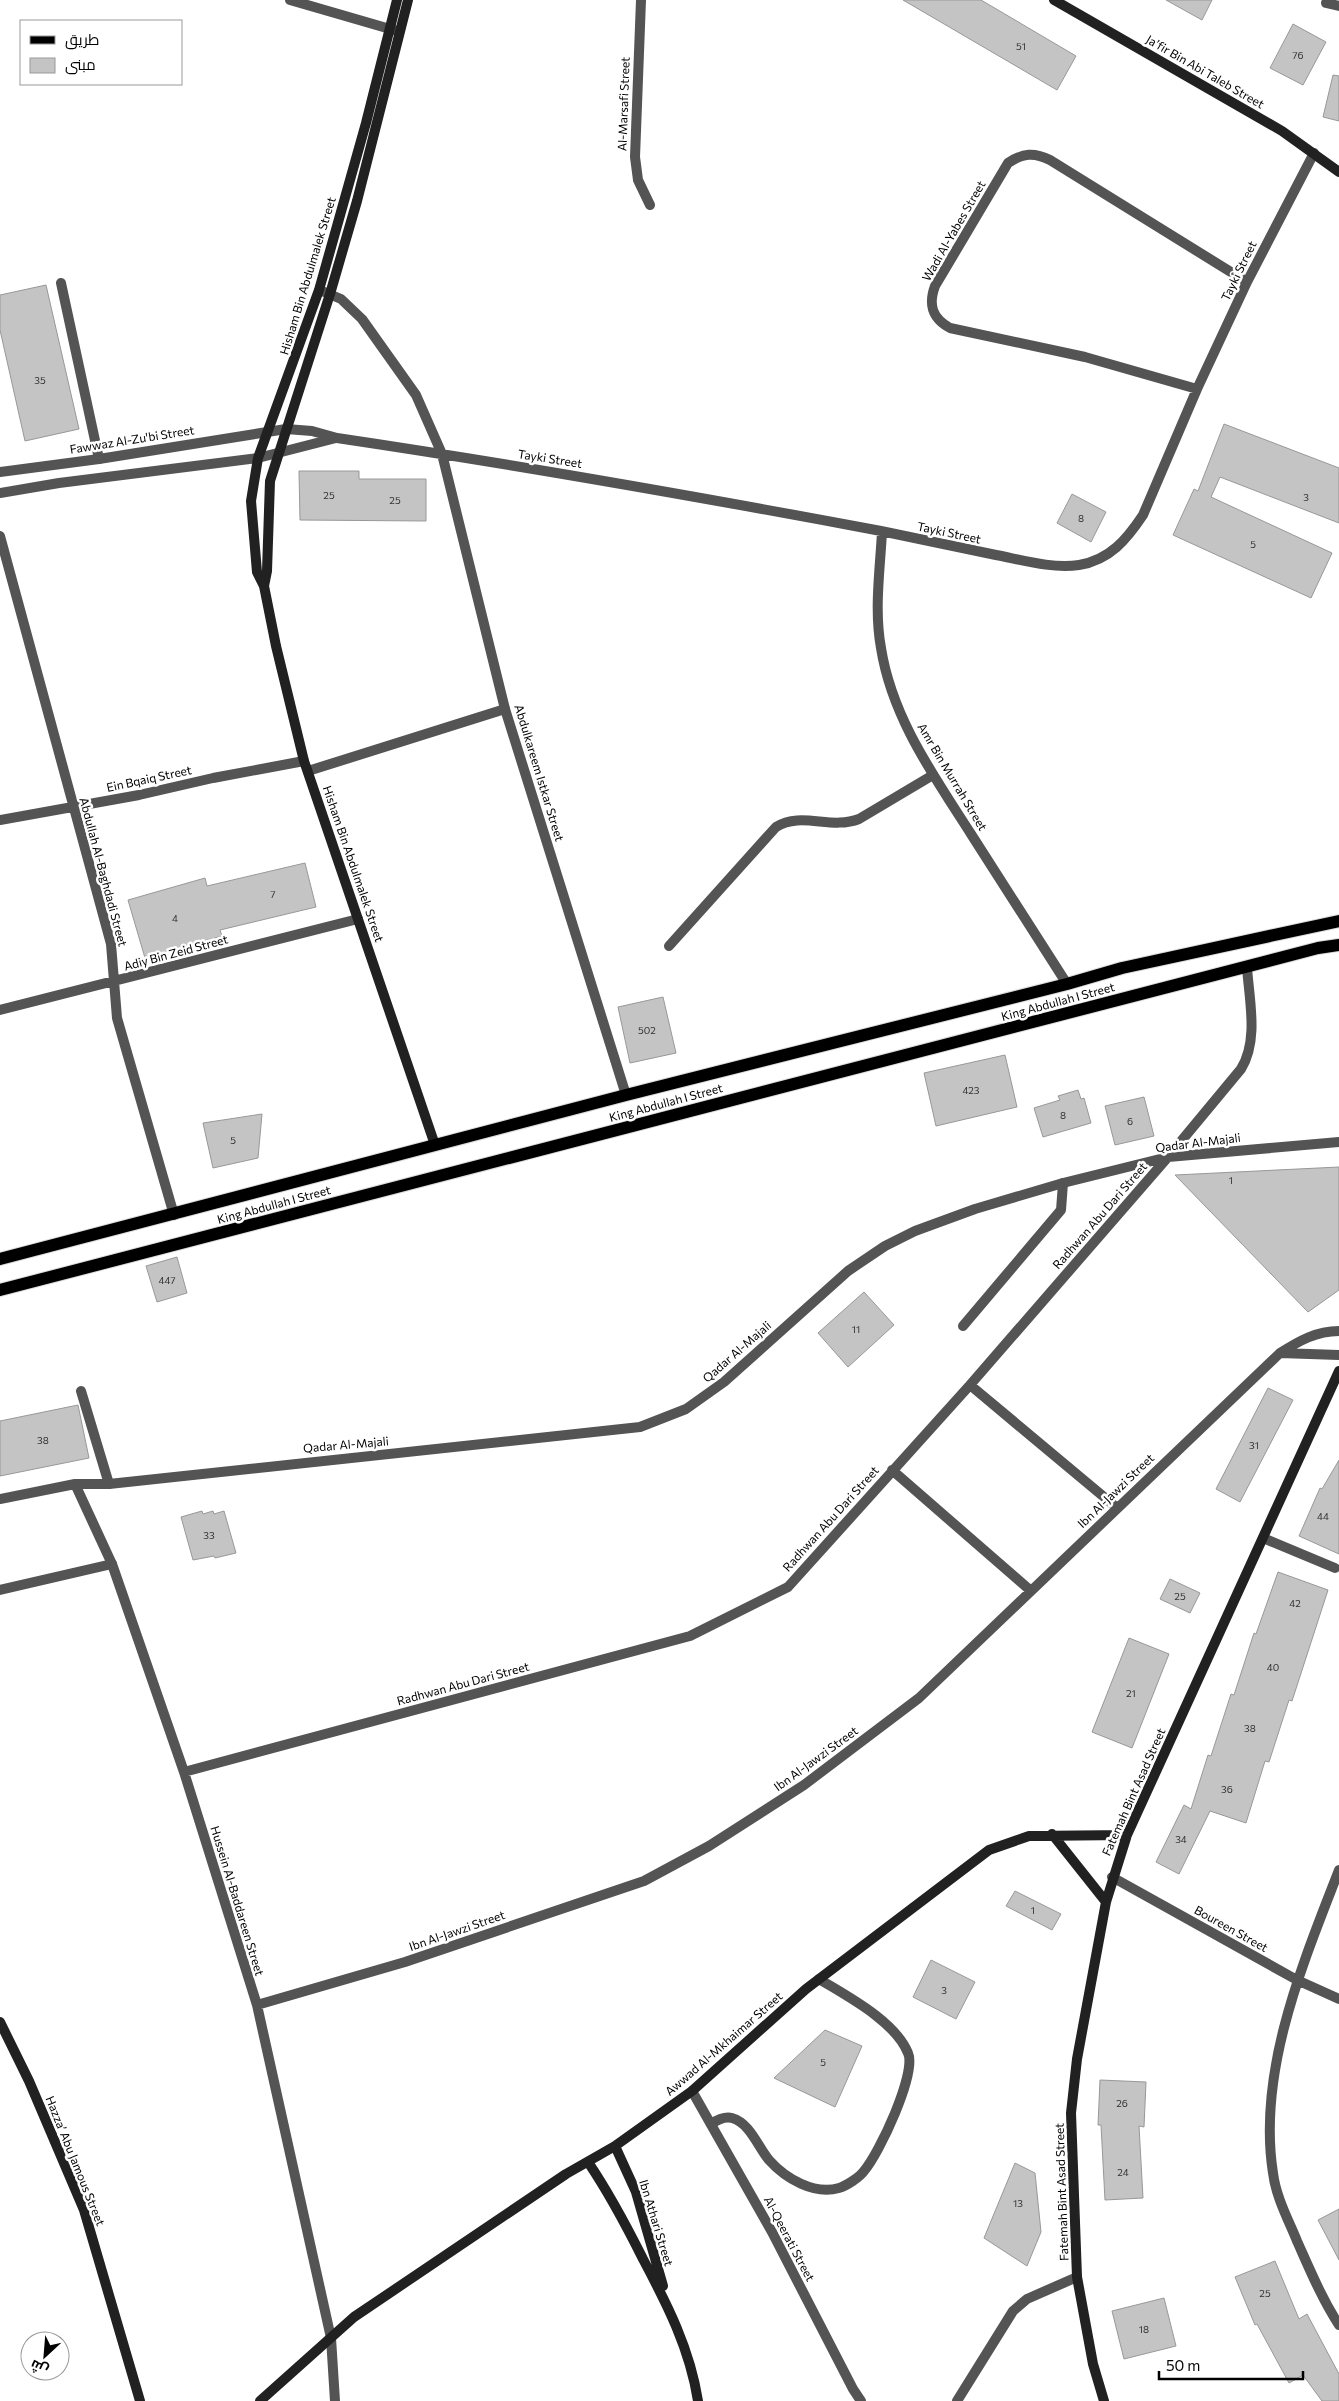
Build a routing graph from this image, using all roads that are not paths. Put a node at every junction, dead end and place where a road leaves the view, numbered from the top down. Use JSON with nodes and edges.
{"nodes":[{"id":1,"x":290,"y":0,"type":"edge"},
{"id":2,"x":397,"y":0,"type":"edge"},
{"id":3,"x":408,"y":0,"type":"edge"},
{"id":4,"x":641,"y":0,"type":"edge"},
{"id":5,"x":1054,"y":0,"type":"edge"},
{"id":6,"x":1326,"y":3,"type":"dead end"},
{"id":7,"x":1339,"y":6,"type":"edge"},
{"id":8,"x":389,"y":29,"type":"junction"},
{"id":9,"x":400,"y":32,"type":"junction"},
{"id":10,"x":1314,"y":153,"type":"junction"},
{"id":11,"x":1339,"y":172,"type":"edge"},
{"id":12,"x":650,"y":205,"type":"dead end"},
{"id":13,"x":1247,"y":282,"type":"junction"},
{"id":14,"x":61,"y":283,"type":"dead end"},
{"id":15,"x":319,"y":290,"type":"junction"},
{"id":16,"x":330,"y":294,"type":"junction"},
{"id":17,"x":1197,"y":389,"type":"junction"},
{"id":18,"x":286,"y":429,"type":"junction"},
{"id":19,"x":267,"y":432,"type":"junction"},
{"id":20,"x":337,"y":438,"type":"junction"},
{"id":21,"x":277,"y":454,"type":"junction"},
{"id":22,"x":442,"y":454,"type":"junction"},
{"id":23,"x":258,"y":458,"type":"junction"},
{"id":24,"x":99,"y":459,"type":"junction"},
{"id":25,"x":0,"y":472,"type":"edge"},
{"id":26,"x":0,"y":493,"type":"edge"},
{"id":27,"x":882,"y":532,"type":"junction"},
{"id":28,"x":0,"y":536,"type":"edge"},
{"id":29,"x":264,"y":586,"type":"junction"},
{"id":30,"x":506,"y":708,"type":"junction"},
{"id":31,"x":306,"y":766,"type":"junction"},
{"id":32,"x":933,"y":775,"type":"junction"},
{"id":33,"x":72,"y":808,"type":"junction"},
{"id":34,"x":0,"y":820,"type":"edge"},
{"id":35,"x":1339,"y":914,"type":"edge"},
{"id":36,"x":358,"y":919,"type":"junction"},
{"id":37,"x":1334,"y":922,"type":"edge"},
{"id":38,"x":1339,"y":945,"type":"edge"},
{"id":39,"x":669,"y":946,"type":"dead end"},
{"id":40,"x":1247,"y":967,"type":"junction"},
{"id":41,"x":114,"y":982,"type":"junction"},
{"id":42,"x":1067,"y":984,"type":"junction"},
{"id":43,"x":0,"y":1010,"type":"edge"},
{"id":44,"x":626,"y":1095,"type":"junction"},
{"id":45,"x":1339,"y":1142,"type":"edge"},
{"id":46,"x":435,"y":1145,"type":"junction"},
{"id":47,"x":1168,"y":1157,"type":"junction"},
{"id":48,"x":1064,"y":1183,"type":"junction"},
{"id":49,"x":174,"y":1214,"type":"junction"},
{"id":50,"x":0,"y":1259,"type":"edge"},
{"id":51,"x":0,"y":1290,"type":"edge"},
{"id":52,"x":964,"y":1326,"type":"dead end"},
{"id":53,"x":1339,"y":1331,"type":"edge"},
{"id":54,"x":1280,"y":1353,"type":"junction"},
{"id":55,"x":1339,"y":1355,"type":"edge"},
{"id":56,"x":1339,"y":1371,"type":"edge"},
{"id":57,"x":970,"y":1385,"type":"junction"},
{"id":58,"x":81,"y":1391,"type":"dead end"},
{"id":59,"x":892,"y":1470,"type":"junction"},
{"id":60,"x":75,"y":1484,"type":"junction"},
{"id":61,"x":109,"y":1484,"type":"junction"},
{"id":62,"x":0,"y":1499,"type":"edge"},
{"id":63,"x":1116,"y":1507,"type":"junction"},
{"id":64,"x":1262,"y":1538,"type":"junction"},
{"id":65,"x":112,"y":1564,"type":"junction"},
{"id":66,"x":1336,"y":1568,"type":"dead end"},
{"id":67,"x":0,"y":1590,"type":"edge"},
{"id":68,"x":1031,"y":1591,"type":"junction"},
{"id":69,"x":184,"y":1772,"type":"junction"},
{"id":70,"x":1052,"y":1834,"type":"junction"},
{"id":71,"x":1127,"y":1835,"type":"junction"},
{"id":72,"x":1339,"y":1870,"type":"edge"},
{"id":73,"x":1112,"y":1877,"type":"junction"},
{"id":74,"x":1106,"y":1902,"type":"junction"},
{"id":75,"x":819,"y":1979,"type":"junction"},
{"id":76,"x":1297,"y":1980,"type":"junction"},
{"id":77,"x":1339,"y":1998,"type":"edge"},
{"id":78,"x":257,"y":2005,"type":"junction"},
{"id":79,"x":0,"y":2022,"type":"edge"},
{"id":80,"x":692,"y":2091,"type":"junction"},
{"id":81,"x":711,"y":2124,"type":"junction"},
{"id":82,"x":615,"y":2146,"type":"junction"},
{"id":83,"x":588,"y":2162,"type":"junction"},
{"id":84,"x":1077,"y":2277,"type":"junction"},
{"id":85,"x":669,"y":2309,"type":"junction"},
{"id":86,"x":1339,"y":2325,"type":"edge"},
{"id":87,"x":331,"y":2338,"type":"junction"},
{"id":88,"x":140,"y":2401,"type":"edge"},
{"id":89,"x":260,"y":2401,"type":"edge"},
{"id":90,"x":335,"y":2401,"type":"edge"},
{"id":91,"x":698,"y":2401,"type":"edge"},
{"id":92,"x":862,"y":2401,"type":"edge"},
{"id":93,"x":957,"y":2401,"type":"edge"},
{"id":94,"x":1104,"y":2401,"type":"edge"}],
"edges":[{"from":1,"to":8,"type":"street"},
{"from":2,"to":8,"type":"street","name":"Hisham Bin Abdulmalek Street"},
{"from":3,"to":9,"type":"street","name":"Hisham Bin Abdulmalek Street"},
{"from":4,"to":12,"type":"street","name":"Al-Marsafi Street"},
{"from":5,"to":10,"type":"street","name":"Ja’fir Bin Abi Taleb Street"},
{"from":6,"to":7,"type":"street"},
{"from":8,"to":9,"type":"street"},
{"from":8,"to":15,"type":"street","name":"Hisham Bin Abdulmalek Street"},
{"from":9,"to":16,"type":"street","name":"Hisham Bin Abdulmalek Street"},
{"from":10,"to":11,"type":"street","name":"Ja’fir Bin Abi Taleb Street"},
{"from":10,"to":13,"type":"street","name":"Tayki Street"},
{"from":13,"to":17,"type":"street","name":"Tayki Street"},
{"from":13,"to":17,"type":"street","name":"Wadi Al-Yabes Street"},
{"from":14,"to":24,"type":"street"},
{"from":15,"to":16,"type":"street","name":"Abdulkareem Istkar Street"},
{"from":15,"to":19,"type":"street","name":"Hisham Bin Abdulmalek Street"},
{"from":16,"to":18,"type":"street","name":"Hisham Bin Abdulmalek Street"},
{"from":16,"to":22,"type":"street","name":"Abdulkareem Istkar Street"},
{"from":17,"to":27,"type":"street","name":"Tayki Street"},
{"from":18,"to":19,"type":"street","name":"Tayki Street"},
{"from":18,"to":20,"type":"street","name":"Tayki Street"},
{"from":18,"to":21,"type":"street","name":"Hisham Bin Abdulmalek Street"},
{"from":19,"to":23,"type":"street","name":"Hisham Bin Abdulmalek Street"},
{"from":19,"to":24,"type":"street","name":"Fawwaz Al-Zu'bi Street"},
{"from":20,"to":21,"type":"street","name":"Tayki Street"},
{"from":20,"to":22,"type":"street","name":"Tayki Street"},
{"from":21,"to":23,"type":"street","name":"Tayki Street"},
{"from":21,"to":29,"type":"street","name":"Hisham Bin Abdulmalek Street"},
{"from":22,"to":27,"type":"street","name":"Tayki Street"},
{"from":22,"to":30,"type":"street","name":"Abdulkareem Istkar Street"},
{"from":23,"to":26,"type":"street"},
{"from":23,"to":29,"type":"street","name":"Hisham Bin Abdulmalek Street"},
{"from":24,"to":25,"type":"street","name":"Fawwaz Al-Zu'bi Street"},
{"from":27,"to":32,"type":"street","name":"Amr Bin Murrah Street"},
{"from":28,"to":33,"type":"street","name":"Abdullah Al-Baghdadi Street"},
{"from":29,"to":31,"type":"street","name":"Hisham Bin Abdulmalek Street"},
{"from":30,"to":31,"type":"street","name":"Ein Bqaiq Street"},
{"from":30,"to":44,"type":"street","name":"Abdulkareem Istkar Street"},
{"from":31,"to":33,"type":"street","name":"Ein Bqaiq Street"},
{"from":31,"to":36,"type":"street","name":"Hisham Bin Abdulmalek Street"},
{"from":32,"to":39,"type":"street"},
{"from":32,"to":42,"type":"street","name":"Amr Bin Murrah Street"},
{"from":33,"to":34,"type":"street","name":"Ein Bqaiq Street"},
{"from":33,"to":41,"type":"street","name":"Abdullah Al-Baghdadi Street"},
{"from":35,"to":37,"type":"main road"},
{"from":36,"to":41,"type":"street","name":"Adiy Bin Zeid Street"},
{"from":36,"to":46,"type":"street","name":"Hisham Bin Abdulmalek Street"},
{"from":37,"to":42,"type":"main road","name":"King Abdullah I Street"},
{"from":38,"to":40,"type":"main road","name":"King Abdullah I Street"},
{"from":40,"to":47,"type":"street","name":"Radhwan Abu Dari Street"},
{"from":40,"to":51,"type":"main road","name":"King Abdullah I Street"},
{"from":41,"to":43,"type":"street","name":"Adiy Bin Zeid Street"},
{"from":41,"to":49,"type":"street","name":"Abdullah Al-Baghdadi Street"},
{"from":42,"to":44,"type":"main road","name":"King Abdullah I Street"},
{"from":44,"to":46,"type":"main road","name":"King Abdullah I Street"},
{"from":45,"to":47,"type":"street","name":"Qadar Al-Majali"},
{"from":46,"to":49,"type":"main road","name":"King Abdullah I Street"},
{"from":47,"to":48,"type":"street","name":"Qadar Al-Majali"},
{"from":47,"to":57,"type":"street","name":"Radhwan Abu Dari Street"},
{"from":48,"to":52,"type":"street"},
{"from":48,"to":61,"type":"street","name":"Qadar Al-Majali"},
{"from":49,"to":50,"type":"main road","name":"King Abdullah I Street"},
{"from":53,"to":54,"type":"street","name":"Ibn Al-Jawzi Street"},
{"from":54,"to":55,"type":"street"},
{"from":54,"to":63,"type":"street","name":"Ibn Al-Jawzi Street"},
{"from":56,"to":64,"type":"street","name":"Fatemah Bint Asad Street"},
{"from":57,"to":59,"type":"street","name":"Radhwan Abu Dari Street"},
{"from":57,"to":63,"type":"street"},
{"from":58,"to":61,"type":"street"},
{"from":59,"to":68,"type":"street"},
{"from":59,"to":69,"type":"street","name":"Radhwan Abu Dari Street"},
{"from":60,"to":61,"type":"street","name":"Qadar Al-Majali"},
{"from":60,"to":62,"type":"street","name":"Qadar Al-Majali"},
{"from":60,"to":65,"type":"street","name":"Hussein Al-Baddareen Street"},
{"from":63,"to":68,"type":"street","name":"Ibn Al-Jawzi Street"},
{"from":64,"to":66,"type":"street"},
{"from":64,"to":71,"type":"street","name":"Fatemah Bint Asad Street"},
{"from":65,"to":67,"type":"street"},
{"from":65,"to":69,"type":"street","name":"Hussein Al-Baddareen Street"},
{"from":68,"to":78,"type":"street","name":"Ibn Al-Jawzi Street"},
{"from":69,"to":78,"type":"street","name":"Hussein Al-Baddareen Street"},
{"from":70,"to":71,"type":"street","name":"Awwad Al-Mkhaimar Street"},
{"from":70,"to":74,"type":"street"},
{"from":70,"to":75,"type":"street","name":"Awwad Al-Mkhaimar Street"},
{"from":71,"to":73,"type":"street","name":"Fatemah Bint Asad Street"},
{"from":72,"to":76,"type":"street"},
{"from":73,"to":74,"type":"street","name":"Fatemah Bint Asad Street"},
{"from":73,"to":76,"type":"street","name":"Boureen Street"},
{"from":74,"to":84,"type":"street","name":"Fatemah Bint Asad Street"},
{"from":75,"to":80,"type":"street","name":"Awwad Al-Mkhaimar Street"},
{"from":75,"to":81,"type":"street"},
{"from":76,"to":77,"type":"street","name":"Boureen Street"},
{"from":76,"to":86,"type":"street"},
{"from":78,"to":87,"type":"street","name":"Hussein Al-Baddareen Street"},
{"from":79,"to":88,"type":"street","name":"Hazza’ Abu Jamous Street"},
{"from":80,"to":81,"type":"street","name":"Al-Qeerati Street"},
{"from":80,"to":82,"type":"street","name":"Awwad Al-Mkhaimar Street"},
{"from":81,"to":92,"type":"street","name":"Al-Qeerati Street"},
{"from":82,"to":83,"type":"street","name":"Awwad Al-Mkhaimar Street"},
{"from":82,"to":85,"type":"street","name":"Ibn Athari Street"},
{"from":83,"to":85,"type":"street","name":"Ibn Athari Street"},
{"from":83,"to":87,"type":"street","name":"Awwad Al-Mkhaimar Street"},
{"from":84,"to":93,"type":"street"},
{"from":84,"to":94,"type":"street","name":"Fatemah Bint Asad Street"},
{"from":85,"to":91,"type":"street","name":"Ibn Athari Street"},
{"from":87,"to":89,"type":"street","name":"Awwad Al-Mkhaimar Street"},
{"from":87,"to":90,"type":"street","name":"Hussein Al-Baddareen Street"}]}
